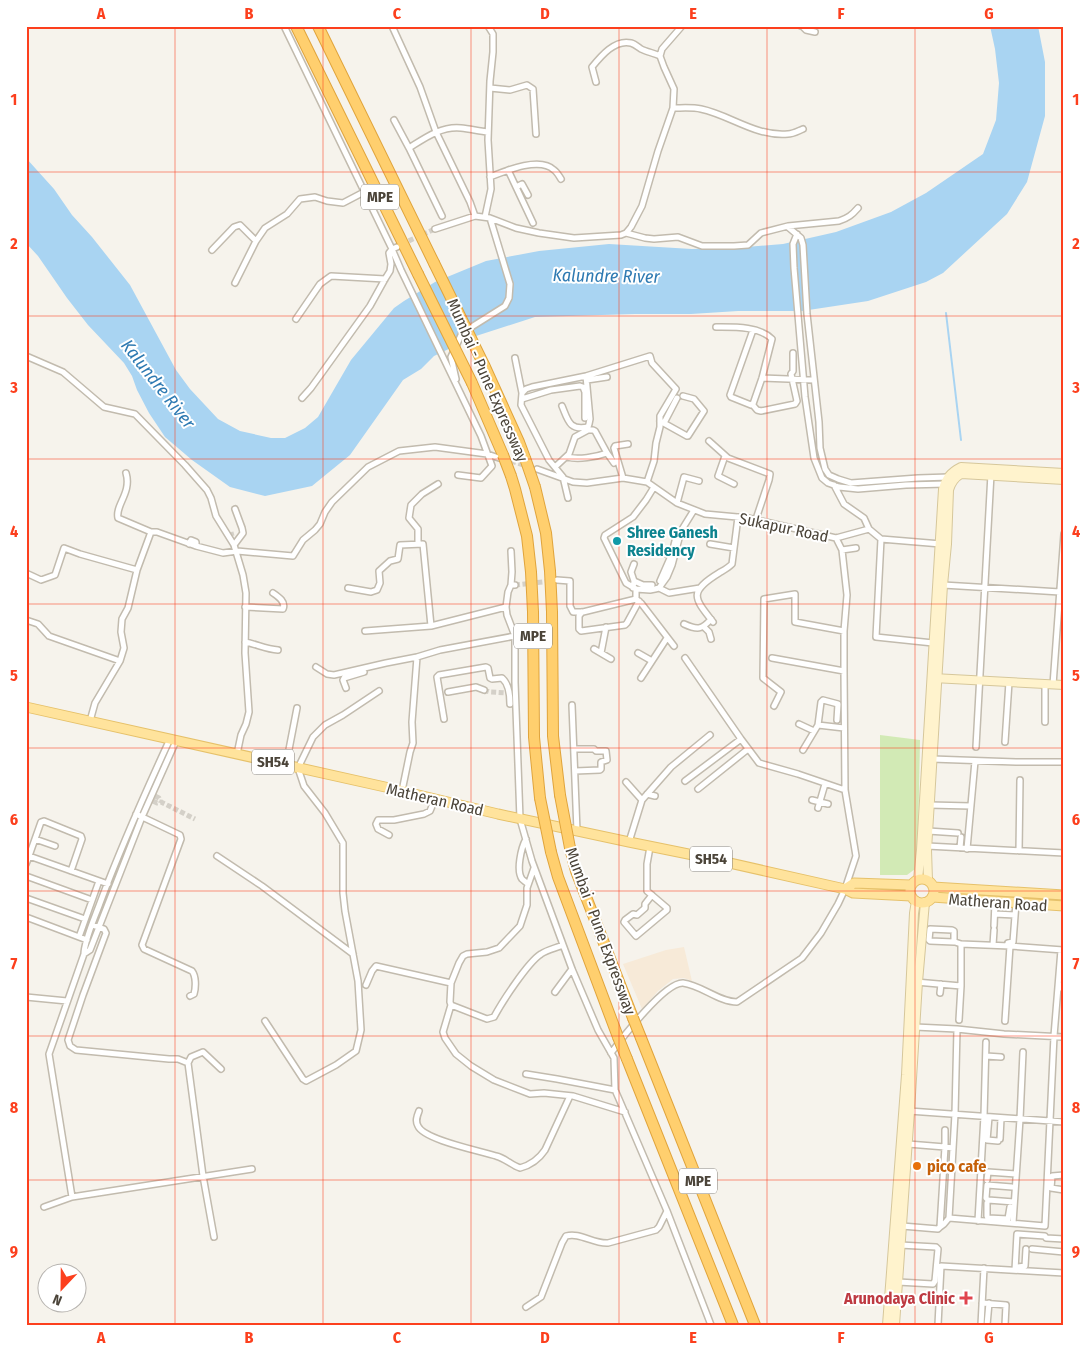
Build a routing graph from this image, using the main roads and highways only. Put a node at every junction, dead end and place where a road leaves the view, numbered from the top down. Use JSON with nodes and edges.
{"nodes":[{"id":1,"x":296,"y":26,"type":"edge"},
{"id":2,"x":318,"y":26,"type":"edge"},
{"id":3,"x":26,"y":707,"type":"edge"},
{"id":4,"x":914,"y":882,"type":"junction"},
{"id":5,"x":930,"y":884,"type":"junction"},
{"id":6,"x":845,"y":890,"type":"junction"},
{"id":7,"x":1064,"y":895,"type":"edge"},
{"id":8,"x":921,"y":899,"type":"junction"},
{"id":9,"x":1064,"y":906,"type":"edge"},
{"id":10,"x":733,"y":1325,"type":"edge"},
{"id":11,"x":756,"y":1325,"type":"edge"}],
"edges":[{"from":1,"to":10,"type":"highway","name":"Mumbai - Pune Expressway","number":"MPE","bridge":true},
{"from":2,"to":11,"type":"highway","name":"Mumbai - Pune Expressway","number":"MPE","bridge":true},
{"from":3,"to":6,"type":"main road","name":"Matheran Road","number":"SH54"},
{"from":4,"to":5,"type":"main road","number":"SH54"},
{"from":4,"to":6,"type":"main road","name":"Matheran Road","number":"SH54"},
{"from":4,"to":8,"type":"main road"},
{"from":5,"to":7,"type":"main road","name":"Matheran Road","number":"SH54"},
{"from":5,"to":8,"type":"main road"},
{"from":6,"to":8,"type":"main road","name":"Matheran Road","number":"SH54"},
{"from":8,"to":9,"type":"main road","name":"Matheran Road","number":"SH54"}]}
